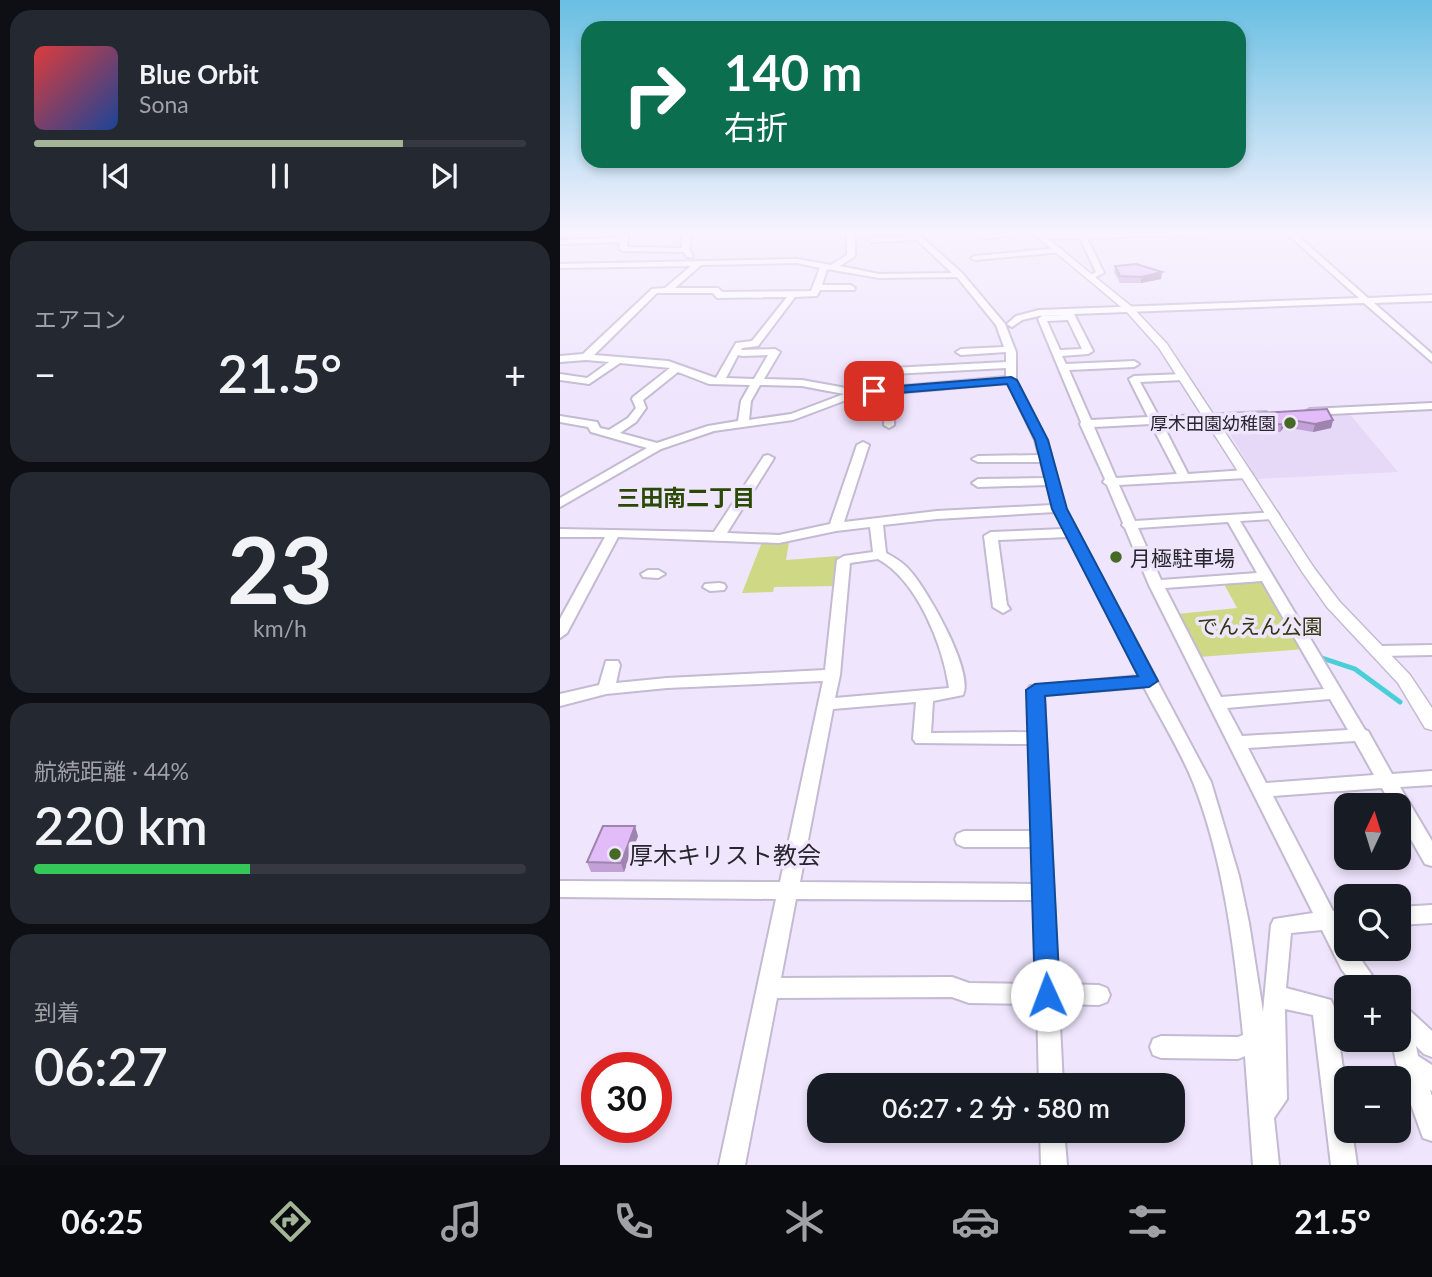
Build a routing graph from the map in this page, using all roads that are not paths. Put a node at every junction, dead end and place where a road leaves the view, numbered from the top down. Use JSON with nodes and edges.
{"nodes":[{"id":1,"x":673,"y":284,"type":"edge"},
{"id":2,"x":817,"y":284,"type":"edge"},
{"id":3,"x":966,"y":284,"type":"edge"},
{"id":4,"x":1100,"y":284,"type":"edge"},
{"id":5,"x":1349,"y":284,"type":"edge"},
{"id":6,"x":815,"y":287,"type":"junction"},
{"id":7,"x":851,"y":288,"type":"dead end"},
{"id":8,"x":667,"y":290,"type":"junction"},
{"id":9,"x":792,"y":295,"type":"junction"},
{"id":10,"x":977,"y":298,"type":"junction"},
{"id":11,"x":1432,"y":298,"type":"edge"},
{"id":12,"x":1366,"y":300,"type":"junction"},
{"id":13,"x":1129,"y":309,"type":"junction"},
{"id":14,"x":1069,"y":314,"type":"junction"},
{"id":15,"x":1012,"y":324,"type":"junction"},
{"id":16,"x":1010,"y":350,"type":"junction"},
{"id":17,"x":961,"y":352,"type":"dead end"},
{"id":18,"x":734,"y":354,"type":"junction"},
{"id":19,"x":582,"y":357,"type":"junction"},
{"id":20,"x":560,"y":359,"type":"edge"},
{"id":21,"x":1432,"y":359,"type":"edge"},
{"id":22,"x":618,"y":360,"type":"junction"},
{"id":23,"x":1060,"y":360,"type":"junction"},
{"id":24,"x":1134,"y":364,"type":"dead end"},
{"id":25,"x":1011,"y":365,"type":"junction"},
{"id":26,"x":678,"y":366,"type":"junction"},
{"id":27,"x":560,"y":371,"type":"edge"},
{"id":28,"x":892,"y":372,"type":"dead end"},
{"id":29,"x":560,"y":377,"type":"edge"},
{"id":30,"x":1183,"y":377,"type":"junction"},
{"id":31,"x":1011,"y":380,"type":"junction"},
{"id":32,"x":719,"y":382,"type":"junction"},
{"id":33,"x":755,"y":382,"type":"junction"},
{"id":34,"x":890,"y":390,"type":"junction"},
{"id":35,"x":857,"y":393,"type":"junction"},
{"id":36,"x":1432,"y":406,"type":"edge"},
{"id":37,"x":1295,"y":413,"type":"edge"},
{"id":38,"x":1268,"y":414,"type":"edge"},
{"id":39,"x":1210,"y":417,"type":"junction"},
{"id":40,"x":562,"y":420,"type":"edge"},
{"id":41,"x":1153,"y":420,"type":"junction"},
{"id":42,"x":743,"y":423,"type":"junction"},
{"id":43,"x":1085,"y":424,"type":"junction"},
{"id":44,"x":889,"y":425,"type":"dead end"},
{"id":45,"x":611,"y":434,"type":"junction"},
{"id":46,"x":863,"y":445,"type":"dead end"},
{"id":47,"x":657,"y":447,"type":"junction"},
{"id":48,"x":768,"y":458,"type":"dead end"},
{"id":49,"x":1046,"y":458,"type":"junction"},
{"id":50,"x":978,"y":459,"type":"dead end"},
{"id":51,"x":1246,"y":474,"type":"junction"},
{"id":52,"x":1184,"y":477,"type":"junction"},
{"id":53,"x":1051,"y":481,"type":"junction"},
{"id":54,"x":1109,"y":482,"type":"junction"},
{"id":55,"x":984,"y":484,"type":"dead end"},
{"id":56,"x":560,"y":503,"type":"edge"},
{"id":57,"x":1059,"y":509,"type":"junction"},
{"id":58,"x":1273,"y":515,"type":"junction"},
{"id":59,"x":1232,"y":518,"type":"junction"},
{"id":60,"x":876,"y":523,"type":"junction"},
{"id":61,"x":1128,"y":525,"type":"junction"},
{"id":62,"x":836,"y":527,"type":"junction"},
{"id":63,"x":560,"y":533,"type":"edge"},
{"id":64,"x":1073,"y":533,"type":"junction"},
{"id":65,"x":612,"y":536,"type":"junction"},
{"id":66,"x":719,"y":536,"type":"junction"},
{"id":67,"x":880,"y":555,"type":"junction"},
{"id":68,"x":1268,"y":576,"type":"junction"},
{"id":69,"x":1156,"y":585,"type":"junction"},
{"id":70,"x":1003,"y":609,"type":"dead end"},
{"id":71,"x":560,"y":633,"type":"edge"},
{"id":72,"x":1432,"y":650,"type":"edge"},
{"id":73,"x":1381,"y":651,"type":"junction"},
{"id":74,"x":612,"y":665,"type":"dead end"},
{"id":75,"x":832,"y":675,"type":"junction"},
{"id":76,"x":1149,"y":681,"type":"junction"},
{"id":77,"x":606,"y":689,"type":"junction"},
{"id":78,"x":1336,"y":694,"type":"junction"},
{"id":79,"x":925,"y":696,"type":"junction"},
{"id":80,"x":560,"y":700,"type":"edge"},
{"id":81,"x":1215,"y":703,"type":"junction"},
{"id":82,"x":826,"y":704,"type":"junction"},
{"id":83,"x":1432,"y":723,"type":"edge"},
{"id":84,"x":1362,"y":736,"type":"junction"},
{"id":85,"x":1037,"y":738,"type":"junction"},
{"id":86,"x":1235,"y":743,"type":"junction"},
{"id":87,"x":1432,"y":778,"type":"edge"},
{"id":88,"x":1387,"y":780,"type":"junction"},
{"id":89,"x":1260,"y":790,"type":"junction"},
{"id":90,"x":964,"y":839,"type":"dead end"},
{"id":91,"x":1041,"y":839,"type":"junction"},
{"id":92,"x":1432,"y":858,"type":"edge"},
{"id":93,"x":560,"y":889,"type":"edge"},
{"id":94,"x":787,"y":890,"type":"junction"},
{"id":95,"x":1044,"y":892,"type":"junction"},
{"id":96,"x":1432,"y":914,"type":"edge"},
{"id":97,"x":1411,"y":915,"type":"edge"},
{"id":98,"x":1334,"y":917,"type":"edge"},
{"id":99,"x":1334,"y":920,"type":"edge"},
{"id":100,"x":767,"y":988,"type":"junction"},
{"id":101,"x":1047,"y":995,"type":"junction"},
{"id":102,"x":1099,"y":995,"type":"dead end"},
{"id":103,"x":1274,"y":996,"type":"junction"},
{"id":104,"x":1411,"y":1027,"type":"edge"},
{"id":105,"x":1254,"y":1042,"type":"junction"},
{"id":106,"x":1432,"y":1046,"type":"edge"},
{"id":107,"x":1161,"y":1047,"type":"dead end"},
{"id":108,"x":1406,"y":1052,"type":"edge"},
{"id":109,"x":1408,"y":1063,"type":"junction"},
{"id":110,"x":1050,"y":1073,"type":"edge"},
{"id":111,"x":1432,"y":1079,"type":"edge"},
{"id":112,"x":1262,"y":1114,"type":"junction"},
{"id":113,"x":1432,"y":1129,"type":"edge"},
{"id":114,"x":1053,"y":1143,"type":"edge"},
{"id":115,"x":732,"y":1165,"type":"edge"},
{"id":116,"x":1054,"y":1165,"type":"edge"},
{"id":117,"x":1266,"y":1165,"type":"edge"},
{"id":118,"x":1345,"y":1165,"type":"edge"}],
"edges":[{"from":1,"to":8,"type":"street"},
{"from":2,"to":6,"type":"street"},
{"from":3,"to":10,"type":"street"},
{"from":4,"to":13,"type":"street"},
{"from":5,"to":12,"type":"street"},
{"from":6,"to":7,"type":"street"},
{"from":6,"to":9,"type":"street"},
{"from":8,"to":9,"type":"street"},
{"from":8,"to":19,"type":"street"},
{"from":9,"to":18,"type":"street"},
{"from":10,"to":15,"type":"street"},
{"from":10,"to":16,"type":"street"},
{"from":11,"to":12,"type":"street"},
{"from":12,"to":13,"type":"street"},
{"from":12,"to":21,"type":"street"},
{"from":13,"to":14,"type":"street"},
{"from":13,"to":30,"type":"street"},
{"from":14,"to":15,"type":"street"},
{"from":14,"to":23,"type":"street"},
{"from":14,"to":23,"type":"street"},
{"from":15,"to":16,"type":"street"},
{"from":16,"to":17,"type":"street"},
{"from":16,"to":25,"type":"street"},
{"from":18,"to":32,"type":"street"},
{"from":18,"to":33,"type":"street"},
{"from":19,"to":20,"type":"street"},
{"from":19,"to":22,"type":"street"},
{"from":19,"to":27,"type":"street"},
{"from":22,"to":26,"type":"street"},
{"from":22,"to":29,"type":"street"},
{"from":23,"to":24,"type":"street"},
{"from":23,"to":43,"type":"street"},
{"from":25,"to":28,"type":"street"},
{"from":25,"to":31,"type":"street"},
{"from":26,"to":32,"type":"street"},
{"from":26,"to":45,"type":"street"},
{"from":30,"to":39,"type":"street"},
{"from":30,"to":41,"type":"street"},
{"from":31,"to":34,"type":"street"},
{"from":31,"to":49,"type":"street"},
{"from":32,"to":33,"type":"street"},
{"from":33,"to":35,"type":"street"},
{"from":33,"to":42,"type":"street"},
{"from":34,"to":35,"type":"street"},
{"from":34,"to":44,"type":"street"},
{"from":35,"to":42,"type":"street"},
{"from":36,"to":37,"type":"street"},
{"from":38,"to":39,"type":"street"},
{"from":39,"to":41,"type":"street"},
{"from":39,"to":51,"type":"street"},
{"from":40,"to":45,"type":"street"},
{"from":41,"to":43,"type":"street"},
{"from":41,"to":52,"type":"street"},
{"from":42,"to":47,"type":"street"},
{"from":43,"to":54,"type":"street"},
{"from":45,"to":47,"type":"street"},
{"from":46,"to":62,"type":"street"},
{"from":47,"to":56,"type":"street"},
{"from":48,"to":66,"type":"street"},
{"from":49,"to":50,"type":"street"},
{"from":49,"to":53,"type":"street"},
{"from":51,"to":52,"type":"street"},
{"from":51,"to":58,"type":"street"},
{"from":52,"to":54,"type":"street"},
{"from":53,"to":55,"type":"street"},
{"from":53,"to":57,"type":"street"},
{"from":54,"to":61,"type":"street"},
{"from":57,"to":60,"type":"street"},
{"from":57,"to":64,"type":"street"},
{"from":58,"to":59,"type":"street"},
{"from":58,"to":73,"type":"street"},
{"from":59,"to":61,"type":"street"},
{"from":59,"to":68,"type":"street"},
{"from":60,"to":62,"type":"street"},
{"from":60,"to":67,"type":"street"},
{"from":61,"to":69,"type":"street"},
{"from":62,"to":66,"type":"street"},
{"from":63,"to":65,"type":"street"},
{"from":64,"to":70,"type":"street"},
{"from":64,"to":76,"type":"street"},
{"from":65,"to":66,"type":"street"},
{"from":65,"to":71,"type":"street"},
{"from":67,"to":75,"type":"street"},
{"from":67,"to":79,"type":"street"},
{"from":68,"to":69,"type":"street"},
{"from":68,"to":78,"type":"street"},
{"from":69,"to":81,"type":"street"},
{"from":72,"to":73,"type":"street"},
{"from":73,"to":83,"type":"street"},
{"from":74,"to":77,"type":"street"},
{"from":75,"to":77,"type":"street"},
{"from":75,"to":82,"type":"street"},
{"from":76,"to":85,"type":"street"},
{"from":76,"to":105,"type":"street"},
{"from":77,"to":80,"type":"street"},
{"from":78,"to":81,"type":"street"},
{"from":78,"to":84,"type":"street"},
{"from":79,"to":82,"type":"street"},
{"from":79,"to":85,"type":"street"},
{"from":81,"to":86,"type":"street"},
{"from":82,"to":94,"type":"street"},
{"from":84,"to":86,"type":"street"},
{"from":84,"to":88,"type":"street"},
{"from":85,"to":91,"type":"street"},
{"from":86,"to":89,"type":"street"},
{"from":87,"to":88,"type":"street"},
{"from":88,"to":89,"type":"street"},
{"from":88,"to":92,"type":"street"},
{"from":89,"to":98,"type":"street"},
{"from":90,"to":91,"type":"street"},
{"from":91,"to":95,"type":"street"},
{"from":93,"to":94,"type":"street"},
{"from":94,"to":95,"type":"street"},
{"from":94,"to":100,"type":"street"},
{"from":95,"to":101,"type":"street"},
{"from":96,"to":97,"type":"street"},
{"from":99,"to":103,"type":"street"},
{"from":100,"to":101,"type":"street"},
{"from":100,"to":115,"type":"street"},
{"from":101,"to":102,"type":"street"},
{"from":101,"to":110,"type":"street"},
{"from":103,"to":112,"type":"street"},
{"from":103,"to":118,"type":"street"},
{"from":104,"to":106,"type":"street"},
{"from":105,"to":107,"type":"street"},
{"from":105,"to":112,"type":"street"},
{"from":108,"to":109,"type":"street"},
{"from":109,"to":111,"type":"street"},
{"from":109,"to":113,"type":"street"},
{"from":112,"to":117,"type":"street"},
{"from":114,"to":116,"type":"street"}]}
